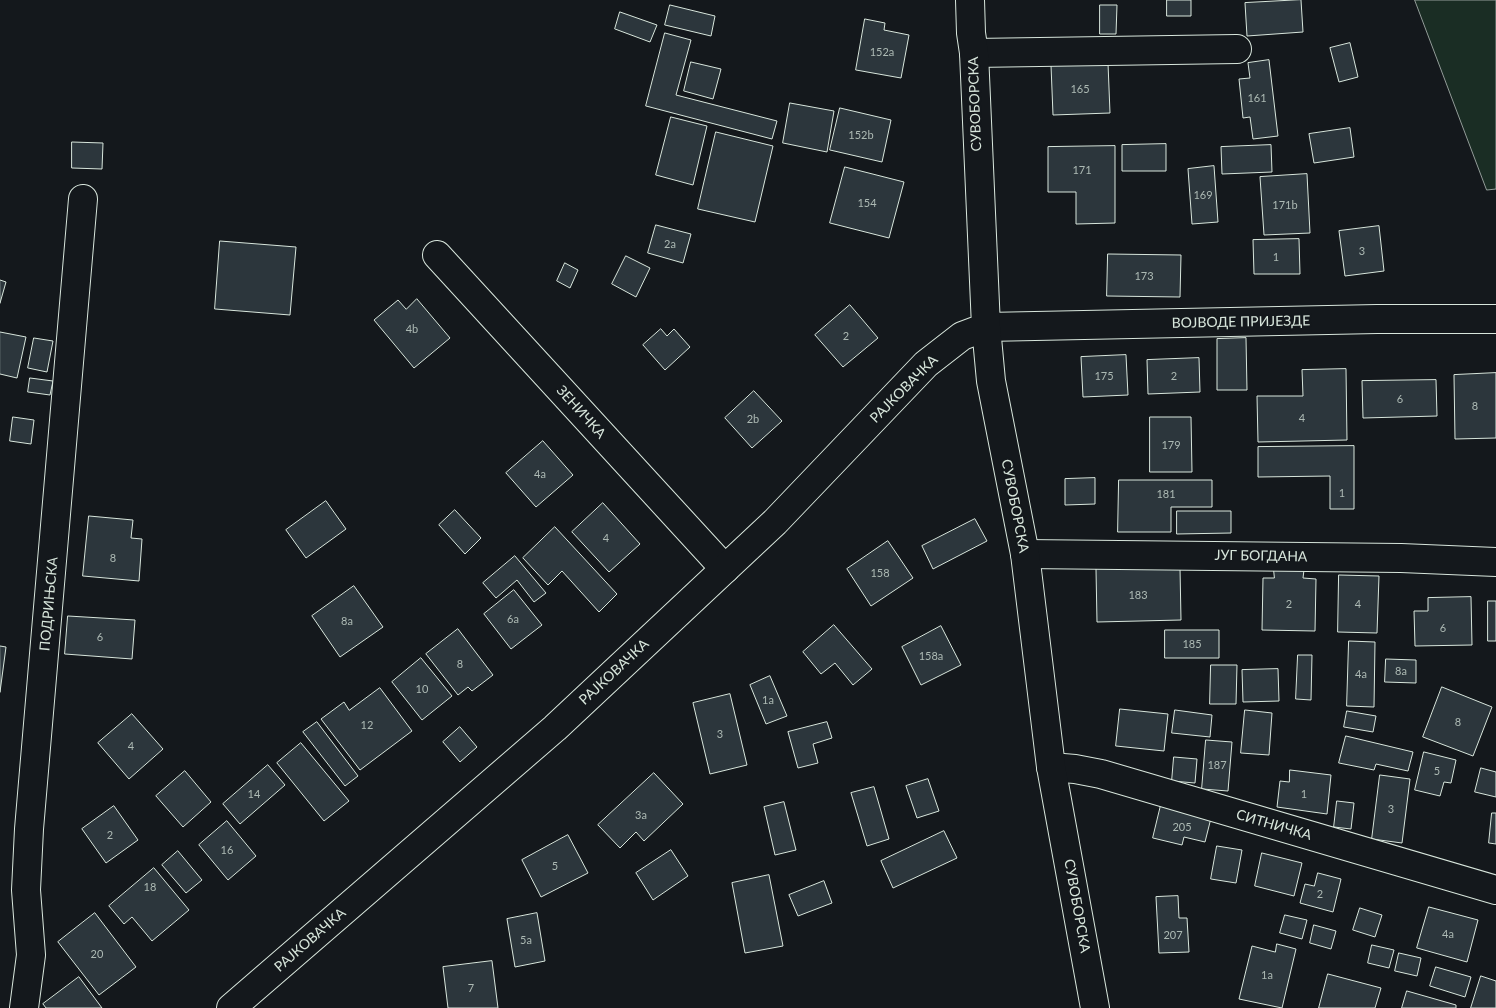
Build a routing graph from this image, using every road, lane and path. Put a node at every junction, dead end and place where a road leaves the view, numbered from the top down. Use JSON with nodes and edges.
{"nodes":[{"id":1,"x":970,"y":0,"type":"edge"},
{"id":2,"x":1237,"y":49,"type":"dead end"},
{"id":3,"x":974,"y":53,"type":"junction"},
{"id":4,"x":83,"y":200,"type":"dead end"},
{"id":5,"x":438,"y":255,"type":"dead end"},
{"id":6,"x":1496,"y":319,"type":"edge"},
{"id":7,"x":986,"y":327,"type":"junction"},
{"id":8,"x":1025,"y":554,"type":"junction"},
{"id":9,"x":1496,"y":562,"type":"edge"},
{"id":10,"x":725,"y":569,"type":"junction"},
{"id":11,"x":1051,"y":767,"type":"junction"},
{"id":12,"x":1496,"y":890,"type":"edge"},
{"id":13,"x":24,"y":1008,"type":"edge"},
{"id":14,"x":231,"y":1008,"type":"edge"},
{"id":15,"x":1096,"y":1008,"type":"edge"}],
"edges":[{"from":1,"to":3,"type":"street","name":"СУВОБОРСКА"},
{"from":2,"to":3,"type":"street"},
{"from":3,"to":7,"type":"street","name":"СУВОБОРСКА"},
{"from":4,"to":13,"type":"street","name":"ПОДРИЊСКА"},
{"from":5,"to":10,"type":"street","name":"ЗЕНИЧКА"},
{"from":6,"to":7,"type":"street","name":"ВОЈВОДЕ ПРИЈЕЗДЕ"},
{"from":7,"to":8,"type":"street","name":"СУВОБОРСКА"},
{"from":7,"to":10,"type":"street","name":"РАЈКОВАЧКА"},
{"from":8,"to":9,"type":"street","name":"ЈУГ БОГДАНА"},
{"from":8,"to":11,"type":"street","name":"СУВОБОРСКА"},
{"from":10,"to":14,"type":"street","name":"РАЈКОВАЧКА"},
{"from":11,"to":12,"type":"street","name":"СИТНИЧКА"},
{"from":11,"to":15,"type":"street","name":"СУВОБОРСКА"}]}
